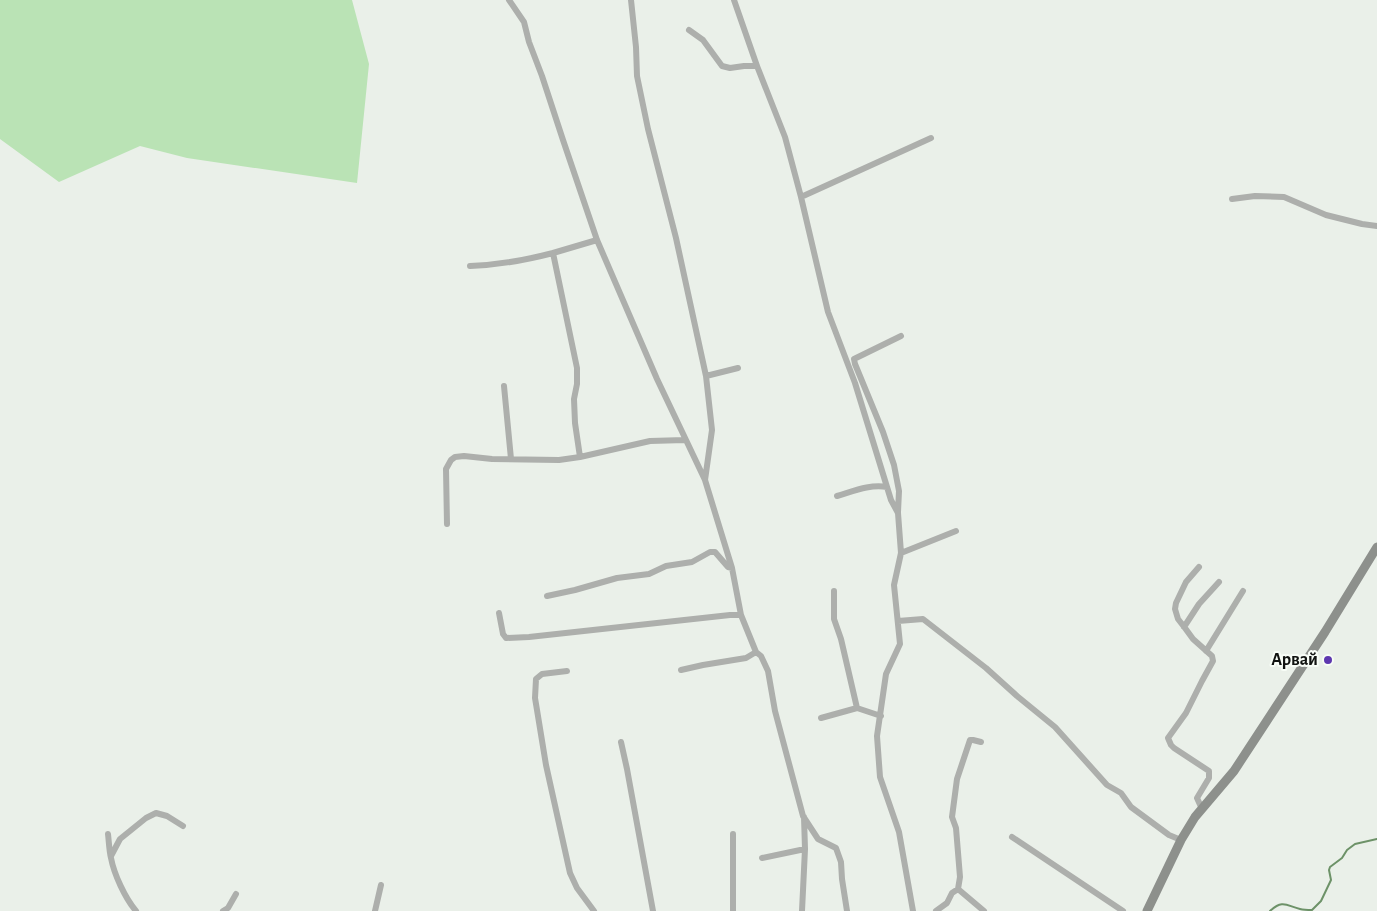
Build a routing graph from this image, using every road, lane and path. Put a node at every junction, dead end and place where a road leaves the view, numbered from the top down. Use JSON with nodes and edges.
{"nodes":[{"id":1,"x":508,"y":0,"type":"edge"},
{"id":2,"x":631,"y":0,"type":"edge"},
{"id":3,"x":734,"y":0,"type":"edge"},
{"id":4,"x":690,"y":30,"type":"dead end"},
{"id":5,"x":757,"y":66,"type":"junction"},
{"id":6,"x":931,"y":138,"type":"dead end"},
{"id":7,"x":801,"y":197,"type":"junction"},
{"id":8,"x":1232,"y":199,"type":"dead end"},
{"id":9,"x":1377,"y":226,"type":"edge"},
{"id":10,"x":597,"y":240,"type":"junction"},
{"id":11,"x":553,"y":253,"type":"junction"},
{"id":12,"x":470,"y":266,"type":"dead end"},
{"id":13,"x":900,"y":336,"type":"dead end"},
{"id":14,"x":738,"y":368,"type":"dead end"},
{"id":15,"x":706,"y":376,"type":"junction"},
{"id":16,"x":855,"y":383,"type":"junction"},
{"id":17,"x":504,"y":386,"type":"dead end"},
{"id":18,"x":866,"y":393,"type":"junction"},
{"id":19,"x":685,"y":440,"type":"junction"},
{"id":20,"x":580,"y":457,"type":"junction"},
{"id":21,"x":511,"y":459,"type":"junction"},
{"id":22,"x":705,"y":480,"type":"junction"},
{"id":23,"x":887,"y":487,"type":"junction"},
{"id":24,"x":837,"y":496,"type":"dead end"},
{"id":25,"x":898,"y":513,"type":"junction"},
{"id":26,"x":447,"y":524,"type":"dead end"},
{"id":27,"x":956,"y":531,"type":"dead end"},
{"id":28,"x":1377,"y":547,"type":"edge"},
{"id":29,"x":901,"y":553,"type":"junction"},
{"id":30,"x":1199,"y":567,"type":"dead end"},
{"id":31,"x":732,"y":568,"type":"junction"},
{"id":32,"x":1219,"y":582,"type":"dead end"},
{"id":33,"x":834,"y":592,"type":"dead end"},
{"id":34,"x":1243,"y":592,"type":"dead end"},
{"id":35,"x":547,"y":596,"type":"dead end"},
{"id":36,"x":499,"y":613,"type":"dead end"},
{"id":37,"x":741,"y":616,"type":"junction"},
{"id":38,"x":898,"y":621,"type":"junction"},
{"id":39,"x":1184,"y":627,"type":"junction"},
{"id":40,"x":1206,"y":651,"type":"junction"},
{"id":41,"x":756,"y":652,"type":"junction"},
{"id":42,"x":681,"y":670,"type":"dead end"},
{"id":43,"x":567,"y":671,"type":"dead end"},
{"id":44,"x":857,"y":708,"type":"junction"},
{"id":45,"x":881,"y":716,"type":"junction"},
{"id":46,"x":821,"y":718,"type":"dead end"},
{"id":47,"x":621,"y":742,"type":"dead end"},
{"id":48,"x":981,"y":742,"type":"dead end"},
{"id":49,"x":1202,"y":809,"type":"junction"},
{"id":50,"x":803,"y":816,"type":"junction"},
{"id":51,"x":183,"y":826,"type":"dead end"},
{"id":52,"x":108,"y":834,"type":"dead end"},
{"id":53,"x":733,"y":834,"type":"dead end"},
{"id":54,"x":1012,"y":837,"type":"dead end"},
{"id":55,"x":1181,"y":840,"type":"junction"},
{"id":56,"x":805,"y":849,"type":"junction"},
{"id":57,"x":111,"y":856,"type":"junction"},
{"id":58,"x":762,"y":858,"type":"dead end"},
{"id":59,"x":381,"y":885,"type":"dead end"},
{"id":60,"x":958,"y":889,"type":"junction"},
{"id":61,"x":236,"y":894,"type":"dead end"},
{"id":62,"x":136,"y":911,"type":"edge"},
{"id":63,"x":223,"y":911,"type":"edge"},
{"id":64,"x":375,"y":911,"type":"edge"},
{"id":65,"x":594,"y":911,"type":"edge"},
{"id":66,"x":653,"y":911,"type":"edge"},
{"id":67,"x":733,"y":911,"type":"edge"},
{"id":68,"x":802,"y":911,"type":"edge"},
{"id":69,"x":847,"y":911,"type":"edge"},
{"id":70,"x":913,"y":911,"type":"edge"},
{"id":71,"x":936,"y":911,"type":"edge"},
{"id":72,"x":984,"y":911,"type":"edge"},
{"id":73,"x":1123,"y":911,"type":"edge"},
{"id":74,"x":1147,"y":911,"type":"edge"}],
"edges":[{"from":1,"to":10,"type":"street"},
{"from":2,"to":15,"type":"street"},
{"from":3,"to":5,"type":"street"},
{"from":4,"to":5,"type":"street"},
{"from":5,"to":7,"type":"street"},
{"from":6,"to":7,"type":"street"},
{"from":7,"to":16,"type":"street"},
{"from":8,"to":9,"type":"street"},
{"from":10,"to":11,"type":"street"},
{"from":10,"to":19,"type":"street"},
{"from":11,"to":12,"type":"street"},
{"from":11,"to":20,"type":"street"},
{"from":13,"to":18,"type":"street"},
{"from":14,"to":15,"type":"street"},
{"from":15,"to":22,"type":"street"},
{"from":16,"to":18,"type":"street"},
{"from":16,"to":23,"type":"street"},
{"from":17,"to":21,"type":"street"},
{"from":18,"to":25,"type":"street"},
{"from":19,"to":20,"type":"street"},
{"from":19,"to":22,"type":"street"},
{"from":20,"to":21,"type":"street"},
{"from":21,"to":26,"type":"street"},
{"from":22,"to":31,"type":"street"},
{"from":23,"to":24,"type":"street"},
{"from":23,"to":25,"type":"street"},
{"from":25,"to":29,"type":"street"},
{"from":27,"to":29,"type":"street"},
{"from":28,"to":49,"type":"main road"},
{"from":29,"to":38,"type":"street"},
{"from":30,"to":39,"type":"street"},
{"from":31,"to":35,"type":"street"},
{"from":31,"to":37,"type":"street"},
{"from":32,"to":39,"type":"street"},
{"from":33,"to":44,"type":"street"},
{"from":34,"to":40,"type":"street"},
{"from":36,"to":37,"type":"street"},
{"from":37,"to":41,"type":"street"},
{"from":38,"to":45,"type":"street"},
{"from":38,"to":55,"type":"street"},
{"from":39,"to":40,"type":"street"},
{"from":40,"to":49,"type":"street"},
{"from":41,"to":42,"type":"street"},
{"from":41,"to":50,"type":"street"},
{"from":43,"to":65,"type":"street"},
{"from":44,"to":45,"type":"street"},
{"from":44,"to":46,"type":"street"},
{"from":45,"to":70,"type":"street"},
{"from":47,"to":66,"type":"street"},
{"from":48,"to":60,"type":"street"},
{"from":49,"to":55,"type":"main road"},
{"from":50,"to":56,"type":"street"},
{"from":50,"to":69,"type":"street"},
{"from":51,"to":57,"type":"street"},
{"from":52,"to":57,"type":"street"},
{"from":53,"to":67,"type":"street"},
{"from":54,"to":73,"type":"street"},
{"from":55,"to":74,"type":"main road"},
{"from":56,"to":58,"type":"street"},
{"from":56,"to":68,"type":"street"},
{"from":57,"to":62,"type":"street"},
{"from":59,"to":64,"type":"street"},
{"from":60,"to":71,"type":"street"},
{"from":60,"to":72,"type":"street"},
{"from":61,"to":63,"type":"street"}]}
